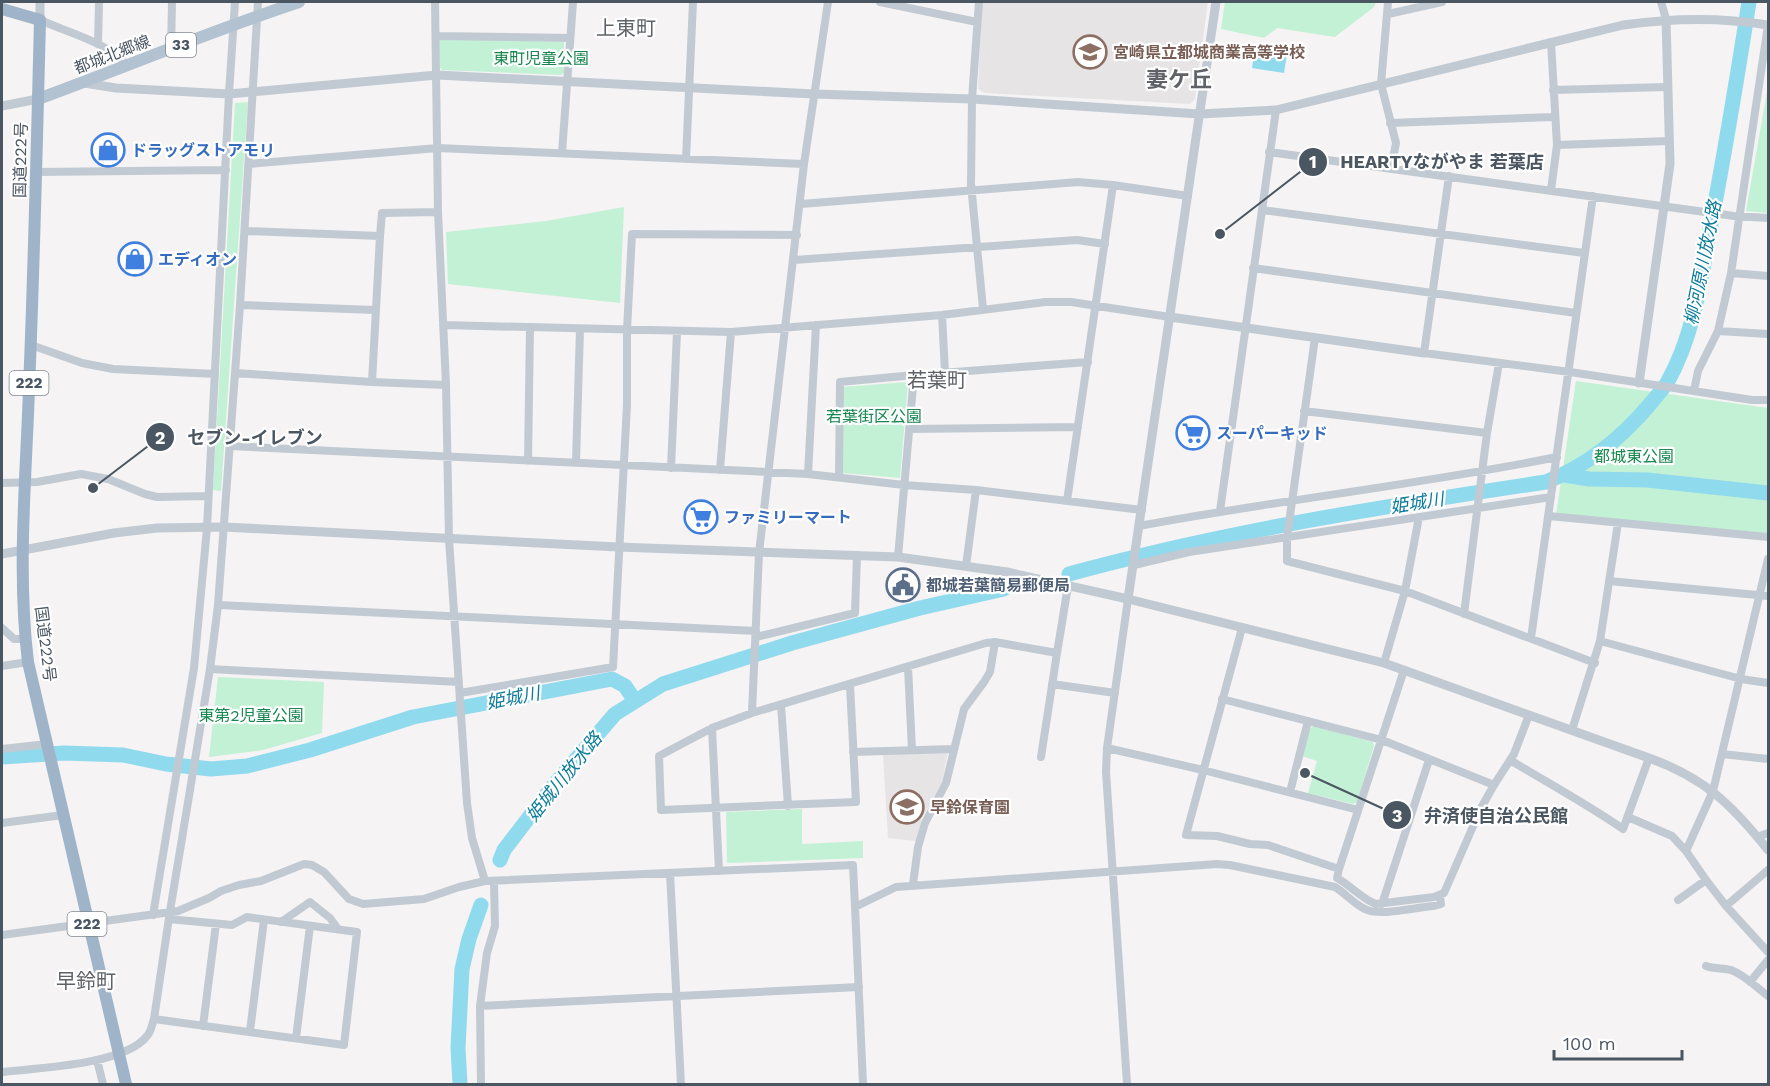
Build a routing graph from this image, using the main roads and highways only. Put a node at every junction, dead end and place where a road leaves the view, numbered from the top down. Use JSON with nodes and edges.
{"nodes":[{"id":1,"x":299,"y":2,"type":"edge"},
{"id":2,"x":2,"y":9,"type":"edge"},
{"id":3,"x":38,"y":99,"type":"junction"},
{"id":4,"x":126,"y":1084,"type":"edge"}],
"edges":[{"from":1,"to":3,"type":"main road","name":"都城北郷線","number":"33"},
{"from":2,"to":3,"type":"highway","name":"国道222号","number":"222"},
{"from":3,"to":4,"type":"highway","name":"国道222号","number":"222"}]}
